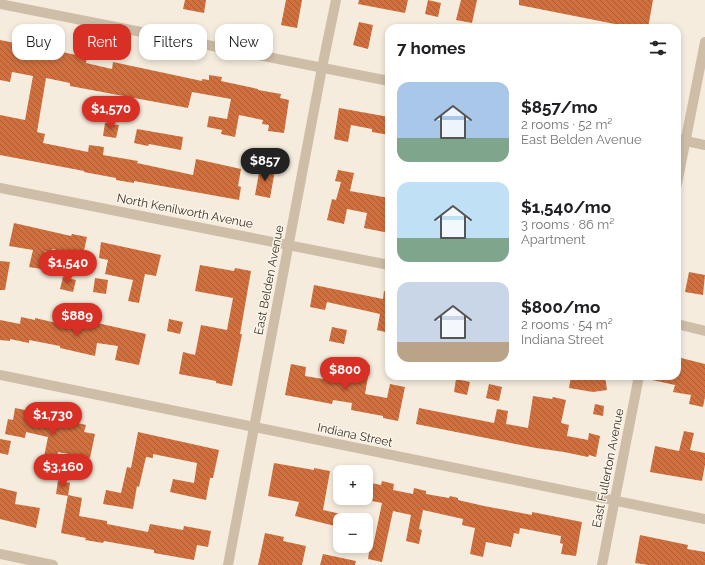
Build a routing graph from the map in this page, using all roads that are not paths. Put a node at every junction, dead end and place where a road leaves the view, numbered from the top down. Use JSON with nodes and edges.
{"nodes":[{"id":1,"x":336,"y":0,"type":"edge"},
{"id":2,"x":0,"y":4,"type":"edge"},
{"id":3,"x":705,"y":42,"type":"edge"},
{"id":4,"x":322,"y":68,"type":"junction"},
{"id":5,"x":385,"y":80,"type":"edge"},
{"id":6,"x":681,"y":140,"type":"edge"},
{"id":7,"x":705,"y":145,"type":"edge"},
{"id":8,"x":0,"y":188,"type":"edge"},
{"id":9,"x":289,"y":245,"type":"junction"},
{"id":10,"x":385,"y":265,"type":"edge"},
{"id":11,"x":681,"y":325,"type":"edge"},
{"id":12,"x":705,"y":331,"type":"edge"},
{"id":13,"x":0,"y":375,"type":"edge"},
{"id":14,"x":638,"y":380,"type":"edge"},
{"id":15,"x":254,"y":427,"type":"junction"},
{"id":16,"x":614,"y":501,"type":"junction"},
{"id":17,"x":705,"y":520,"type":"edge"},
{"id":18,"x":0,"y":554,"type":"edge"},
{"id":19,"x":53,"y":565,"type":"edge"},
{"id":20,"x":228,"y":565,"type":"edge"},
{"id":21,"x":602,"y":565,"type":"edge"}],
"edges":[{"from":1,"to":4,"type":"street","name":"East Belden Avenue"},
{"from":2,"to":4,"type":"street"},
{"from":3,"to":6,"type":"street"},
{"from":4,"to":5,"type":"street"},
{"from":4,"to":9,"type":"street","name":"East Belden Avenue"},
{"from":6,"to":7,"type":"street"},
{"from":8,"to":9,"type":"street","name":"North Kenilworth Avenue"},
{"from":9,"to":10,"type":"street","name":"North Kenilworth Avenue"},
{"from":9,"to":15,"type":"street","name":"East Belden Avenue"},
{"from":11,"to":12,"type":"street"},
{"from":13,"to":15,"type":"street","name":"Indiana Street"},
{"from":14,"to":16,"type":"street","name":"East Fullerton Avenue"},
{"from":15,"to":16,"type":"street","name":"Indiana Street"},
{"from":15,"to":20,"type":"street","name":"East Belden Avenue"},
{"from":16,"to":17,"type":"street","name":"Indiana Street"},
{"from":16,"to":21,"type":"street","name":"East Fullerton Avenue"},
{"from":18,"to":19,"type":"street"}]}
